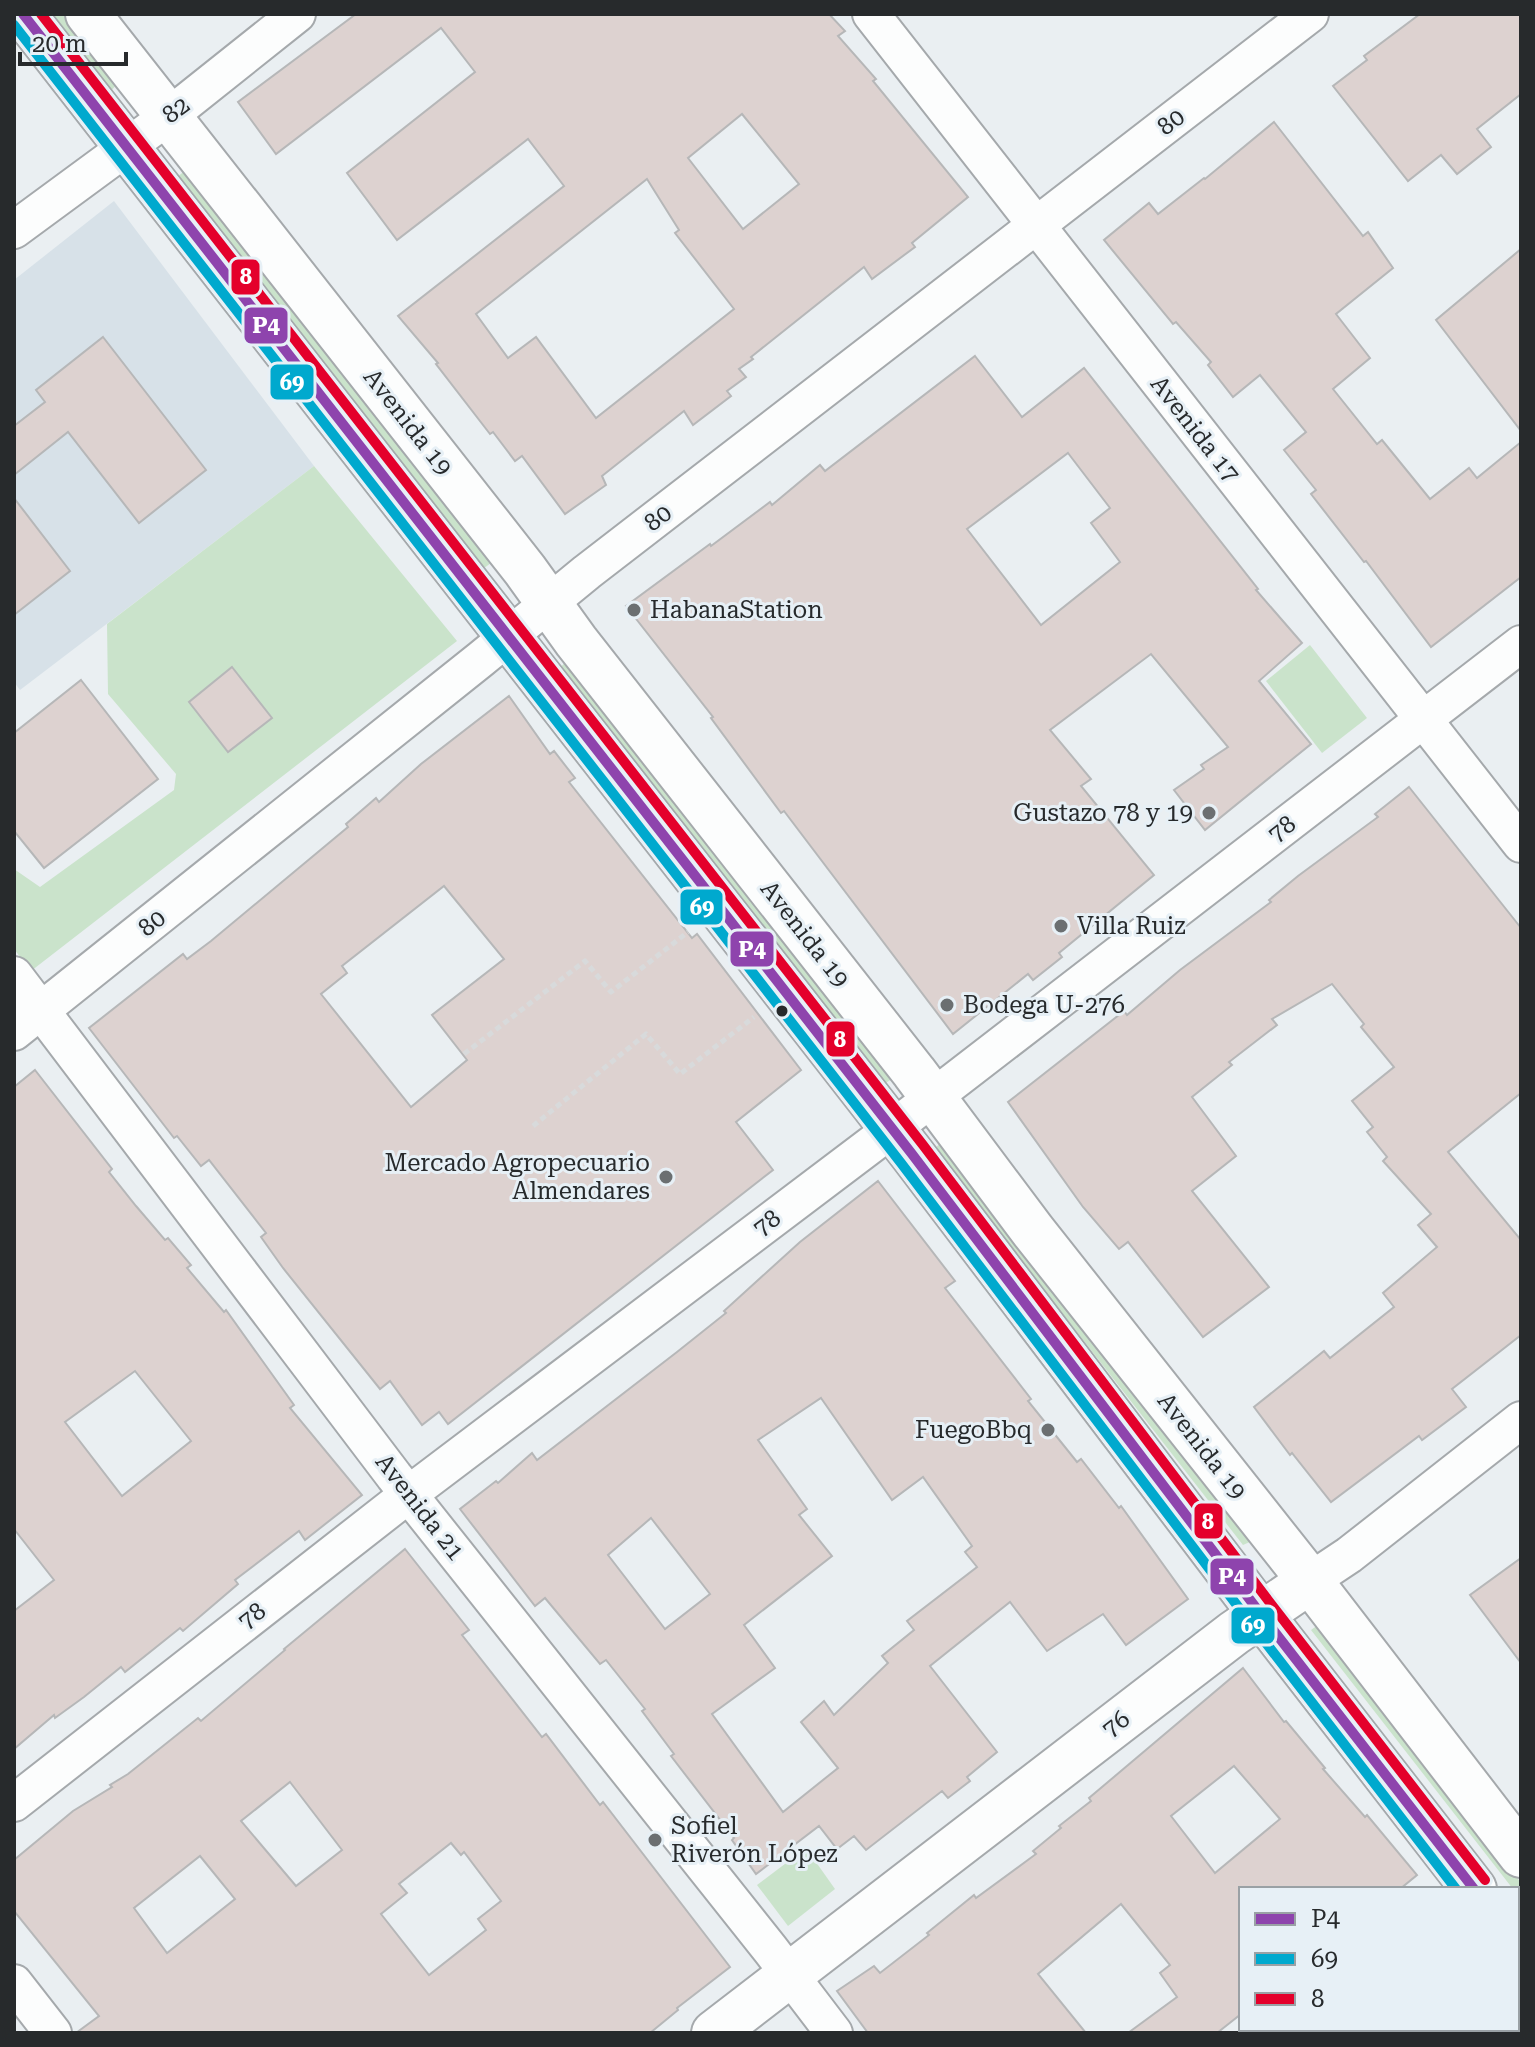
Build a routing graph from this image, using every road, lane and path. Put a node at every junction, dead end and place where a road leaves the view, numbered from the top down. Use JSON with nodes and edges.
{"nodes":[{"id":1,"x":23,"y":14,"type":"edge"},
{"id":2,"x":88,"y":14,"type":"edge"},
{"id":3,"x":297,"y":14,"type":"edge"},
{"id":4,"x":871,"y":14,"type":"edge"},
{"id":5,"x":1310,"y":14,"type":"edge"},
{"id":6,"x":169,"y":116,"type":"junction"},
{"id":7,"x":126,"y":146,"type":"junction"},
{"id":8,"x":1037,"y":226,"type":"junction"},
{"id":9,"x":14,"y":230,"type":"edge"},
{"id":10,"x":549,"y":604,"type":"junction"},
{"id":11,"x":507,"y":638,"type":"junction"},
{"id":12,"x":1521,"y":644,"type":"edge"},
{"id":13,"x":1423,"y":721,"type":"junction"},
{"id":14,"x":1521,"y":844,"type":"edge"},
{"id":15,"x":695,"y":927,"type":"dead end"},
{"id":16,"x":14,"y":975,"type":"edge"},
{"id":17,"x":762,"y":1012,"type":"dead end"},
{"id":18,"x":28,"y":1022,"type":"edge"},
{"id":19,"x":464,"y":1054,"type":"dead end"},
{"id":20,"x":932,"y":1097,"type":"junction"},
{"id":21,"x":533,"y":1126,"type":"dead end"},
{"id":22,"x":892,"y":1129,"type":"junction"},
{"id":23,"x":1521,"y":1420,"type":"edge"},
{"id":24,"x":409,"y":1494,"type":"junction"},
{"id":25,"x":1310,"y":1581,"type":"junction"},
{"id":26,"x":1260,"y":1613,"type":"junction"},
{"id":27,"x":14,"y":1803,"type":"edge"},
{"id":28,"x":1521,"y":1855,"type":"edge"},
{"id":29,"x":1472,"y":1887,"type":"edge"},
{"id":30,"x":790,"y":1975,"type":"junction"},
{"id":31,"x":14,"y":1983,"type":"edge"},
{"id":32,"x":53,"y":2033,"type":"edge"},
{"id":33,"x":714,"y":2033,"type":"edge"},
{"id":34,"x":834,"y":2033,"type":"edge"}],
"edges":[{"from":1,"to":7,"type":"main road"},
{"from":2,"to":6,"type":"main road","name":"Avenida 19"},
{"from":3,"to":6,"type":"street","name":"82"},
{"from":4,"to":8,"type":"street","name":"Avenida 17"},
{"from":5,"to":8,"type":"street","name":"80"},
{"from":6,"to":7,"type":"street","name":"82"},
{"from":6,"to":10,"type":"main road","name":"Avenida 19"},
{"from":7,"to":9,"type":"street","name":"82"},
{"from":7,"to":11,"type":"main road"},
{"from":8,"to":10,"type":"street","name":"80"},
{"from":8,"to":13,"type":"street","name":"Avenida 17"},
{"from":10,"to":11,"type":"street","name":"80"},
{"from":10,"to":20,"type":"main road","name":"Avenida 19"},
{"from":11,"to":18,"type":"street","name":"80"},
{"from":11,"to":22,"type":"main road"},
{"from":12,"to":13,"type":"street","name":"78"},
{"from":13,"to":14,"type":"street","name":"Avenida 17"},
{"from":13,"to":20,"type":"street","name":"78"},
{"from":15,"to":19,"type":"path"},
{"from":16,"to":18,"type":"street","name":"Avenida 21"},
{"from":17,"to":21,"type":"path"},
{"from":18,"to":24,"type":"street","name":"Avenida 21"},
{"from":20,"to":22,"type":"street","name":"78"},
{"from":20,"to":25,"type":"main road","name":"Avenida 19"},
{"from":22,"to":24,"type":"street","name":"78"},
{"from":22,"to":26,"type":"main road"},
{"from":23,"to":25,"type":"street","name":"76"},
{"from":24,"to":27,"type":"street","name":"78"},
{"from":24,"to":30,"type":"street","name":"Avenida 21"},
{"from":25,"to":26,"type":"main road","name":"76"},
{"from":25,"to":28,"type":"main road","name":"Avenida 19"},
{"from":26,"to":29,"type":"main road"},
{"from":26,"to":30,"type":"main road","name":"76"},
{"from":30,"to":33,"type":"main road","name":"76"},
{"from":30,"to":34,"type":"street","name":"Avenida 21"},
{"from":31,"to":32,"type":"street"}]}
